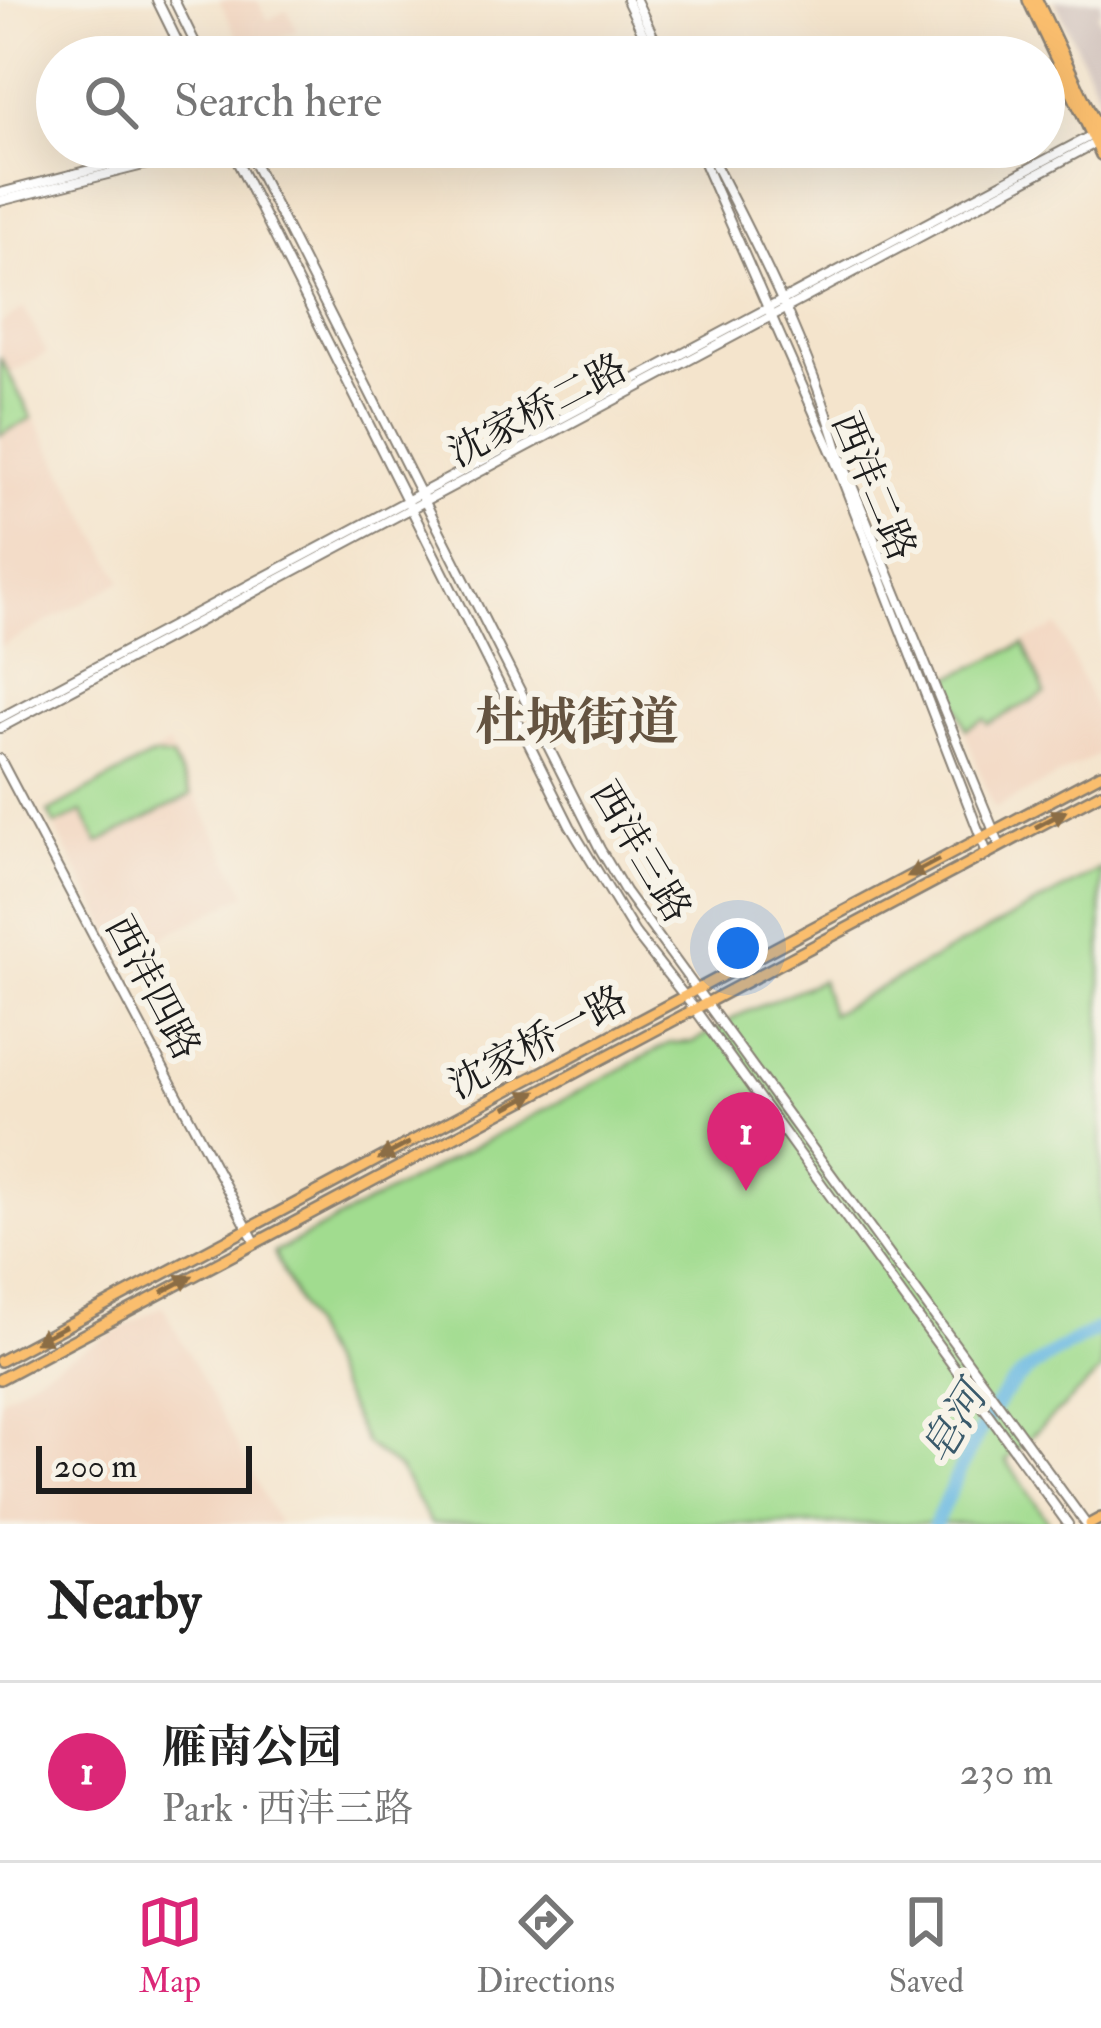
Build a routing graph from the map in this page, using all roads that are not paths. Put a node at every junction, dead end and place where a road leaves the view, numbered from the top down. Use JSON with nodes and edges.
{"nodes":[{"id":1,"x":157,"y":0,"type":"edge"},
{"id":2,"x":174,"y":0,"type":"edge"},
{"id":3,"x":627,"y":0,"type":"edge"},
{"id":4,"x":636,"y":0,"type":"edge"},
{"id":5,"x":1033,"y":0,"type":"edge"},
{"id":6,"x":175,"y":36,"type":"edge"},
{"id":7,"x":192,"y":36,"type":"edge"},
{"id":8,"x":644,"y":36,"type":"edge"},
{"id":9,"x":654,"y":36,"type":"edge"},
{"id":10,"x":1050,"y":36,"type":"edge"},
{"id":11,"x":1065,"y":67,"type":"edge"},
{"id":12,"x":1098,"y":136,"type":"edge"},
{"id":13,"x":1065,"y":153,"type":"edge"},
{"id":14,"x":1065,"y":154,"type":"edge"},
{"id":15,"x":1101,"y":154,"type":"edge"},
{"id":16,"x":103,"y":168,"type":"edge"},
{"id":17,"x":125,"y":168,"type":"edge"},
{"id":18,"x":240,"y":168,"type":"edge"},
{"id":19,"x":256,"y":168,"type":"edge"},
{"id":20,"x":711,"y":168,"type":"edge"},
{"id":21,"x":713,"y":168,"type":"edge"},
{"id":22,"x":1036,"y":168,"type":"edge"},
{"id":23,"x":1041,"y":168,"type":"edge"},
{"id":24,"x":0,"y":197,"type":"edge"},
{"id":25,"x":783,"y":299,"type":"junction"},
{"id":26,"x":787,"y":310,"type":"junction"},
{"id":27,"x":771,"y":311,"type":"junction"},
{"id":28,"x":418,"y":493,"type":"junction"},
{"id":29,"x":424,"y":504,"type":"junction"},
{"id":30,"x":407,"y":506,"type":"junction"},
{"id":31,"x":0,"y":718,"type":"edge"},
{"id":32,"x":0,"y":728,"type":"edge"},
{"id":33,"x":0,"y":759,"type":"edge"},
{"id":34,"x":1101,"y":774,"type":"edge"},
{"id":35,"x":1101,"y":793,"type":"edge"},
{"id":36,"x":994,"y":831,"type":"junction"},
{"id":37,"x":981,"y":838,"type":"junction"},
{"id":38,"x":1000,"y":847,"type":"junction"},
{"id":39,"x":987,"y":853,"type":"junction"},
{"id":40,"x":697,"y":988,"type":"junction"},
{"id":41,"x":686,"y":997,"type":"junction"},
{"id":42,"x":707,"y":1003,"type":"junction"},
{"id":43,"x":694,"y":1008,"type":"junction"},
{"id":44,"x":248,"y":1228,"type":"junction"},
{"id":45,"x":255,"y":1242,"type":"junction"},
{"id":46,"x":0,"y":1361,"type":"edge"},
{"id":47,"x":0,"y":1379,"type":"edge"},
{"id":48,"x":1101,"y":1518,"type":"edge"},
{"id":49,"x":1068,"y":1524,"type":"edge"},
{"id":50,"x":1088,"y":1524,"type":"edge"}],
"edges":[{"from":1,"to":6,"type":"street"},
{"from":2,"to":7,"type":"street"},
{"from":3,"to":8,"type":"street"},
{"from":4,"to":9,"type":"street"},
{"from":5,"to":10,"type":"main road"},
{"from":11,"to":12,"type":"main road"},
{"from":12,"to":13,"type":"street","name":"沈家桥二路"},
{"from":12,"to":14,"type":"street","name":"沈家桥二路"},
{"from":12,"to":15,"type":"main road"},
{"from":16,"to":24,"type":"street"},
{"from":17,"to":24,"type":"street"},
{"from":18,"to":30,"type":"street","name":"西沣三路"},
{"from":19,"to":28,"type":"street","name":"西沣三路"},
{"from":20,"to":27,"type":"street","name":"西沣二路"},
{"from":21,"to":25,"type":"street","name":"西沣二路"},
{"from":22,"to":25,"type":"street","name":"沈家桥二路"},
{"from":23,"to":26,"type":"street","name":"沈家桥二路"},
{"from":25,"to":26,"type":"street","name":"西沣二路"},
{"from":25,"to":27,"type":"street","name":"沈家桥二路"},
{"from":26,"to":27,"type":"street","name":"沈家桥二路"},
{"from":26,"to":36,"type":"street","name":"西沣二路"},
{"from":27,"to":28,"type":"street","name":"沈家桥二路"},
{"from":27,"to":29,"type":"street","name":"沈家桥二路"},
{"from":27,"to":37,"type":"street","name":"西沣二路"},
{"from":28,"to":29,"type":"street","name":"西沣三路"},
{"from":28,"to":30,"type":"street","name":"沈家桥二路"},
{"from":29,"to":30,"type":"street","name":"沈家桥二路"},
{"from":29,"to":40,"type":"street","name":"西沣三路"},
{"from":30,"to":31,"type":"street","name":"沈家桥二路"},
{"from":30,"to":32,"type":"street","name":"沈家桥二路"},
{"from":30,"to":41,"type":"street","name":"西沣三路"},
{"from":33,"to":44,"type":"street","name":"西沣四路"},
{"from":34,"to":36,"type":"main road","name":"沈家桥一路"},
{"from":38,"to":35,"type":"main road","name":"沈家桥一路","one_way":true},
{"from":36,"to":37,"type":"main road","name":"沈家桥一路"},
{"from":36,"to":38,"type":"street","name":"西沣二路"},
{"from":37,"to":39,"type":"street","name":"西沣二路"},
{"from":37,"to":40,"type":"main road","name":"沈家桥一路","one_way":true},
{"from":38,"to":39,"type":"main road","name":"沈家桥一路"},
{"from":39,"to":42,"type":"main road","name":"沈家桥一路"},
{"from":40,"to":41,"type":"main road","name":"沈家桥一路"},
{"from":40,"to":42,"type":"street","name":"西沣三路"},
{"from":41,"to":43,"type":"street","name":"西沣三路"},
{"from":41,"to":44,"type":"main road","name":"沈家桥一路","one_way":true},
{"from":42,"to":43,"type":"main road","name":"沈家桥一路"},
{"from":42,"to":50,"type":"street","name":"西沣三路"},
{"from":45,"to":43,"type":"main road","name":"沈家桥一路","one_way":true},
{"from":43,"to":49,"type":"street","name":"西沣三路"},
{"from":44,"to":45,"type":"street","name":"西沣四路"},
{"from":44,"to":46,"type":"main road","name":"沈家桥一路","one_way":true},
{"from":47,"to":45,"type":"main road","name":"沈家桥一路","one_way":true},
{"from":48,"to":50,"type":"main road"}]}
